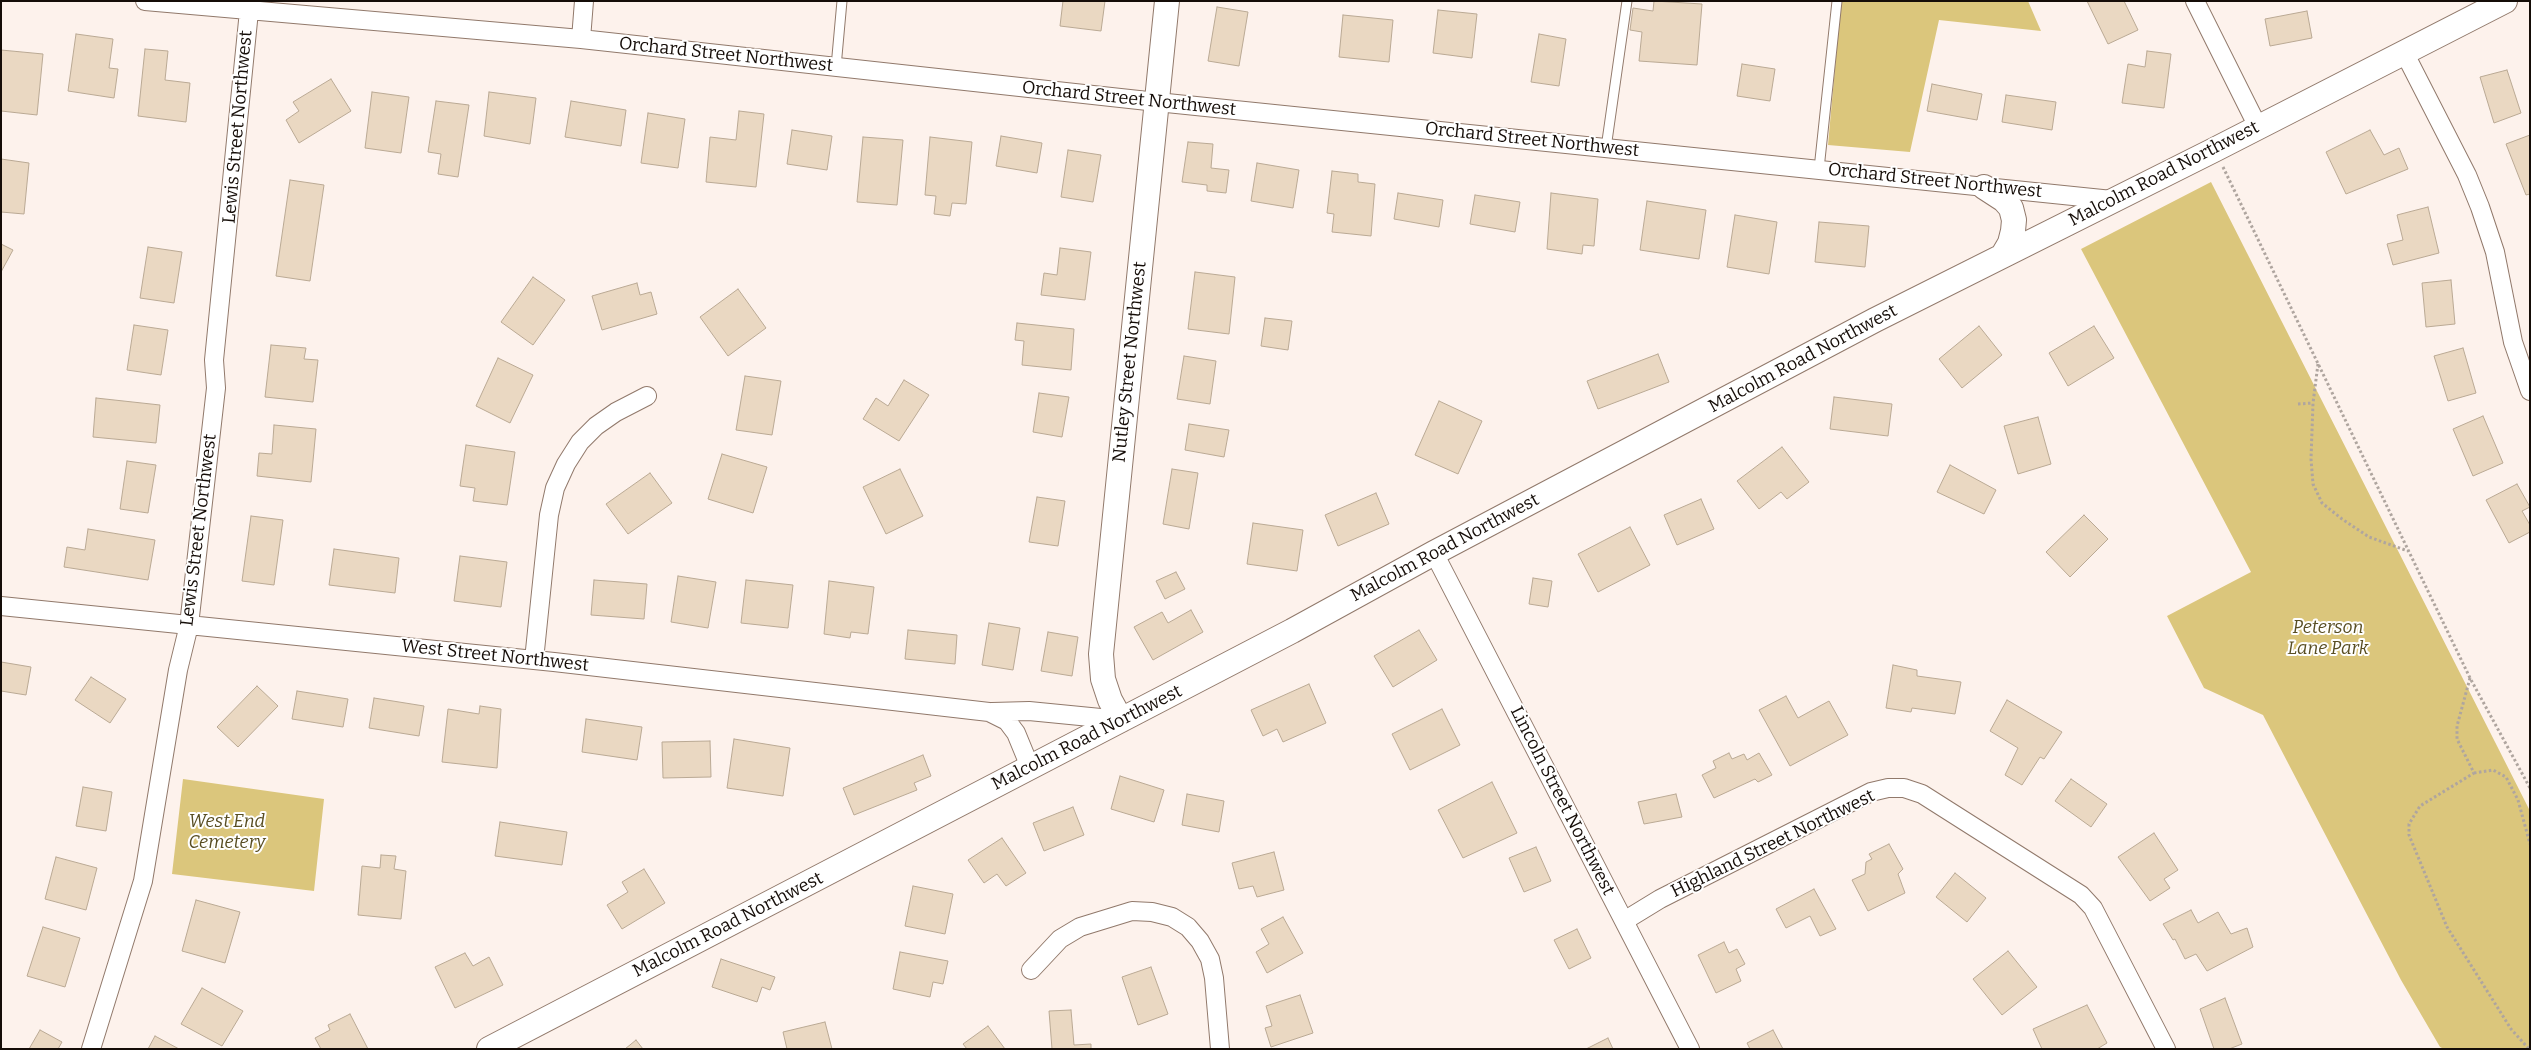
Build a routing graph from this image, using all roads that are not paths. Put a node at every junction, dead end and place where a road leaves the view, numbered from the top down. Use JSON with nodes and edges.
{"nodes":[{"id":1,"x":145,"y":1,"type":"edge"},
{"id":2,"x":584,"y":1,"type":"edge"},
{"id":3,"x":842,"y":1,"type":"edge"},
{"id":4,"x":1167,"y":1,"type":"edge"},
{"id":5,"x":1627,"y":1,"type":"edge"},
{"id":6,"x":1837,"y":1,"type":"edge"},
{"id":7,"x":2195,"y":1,"type":"edge"},
{"id":8,"x":2492,"y":4,"type":"edge"},
{"id":9,"x":249,"y":6,"type":"edge"},
{"id":10,"x":581,"y":39,"type":"junction"},
{"id":11,"x":2404,"y":52,"type":"junction"},
{"id":12,"x":836,"y":67,"type":"junction"},
{"id":13,"x":1157,"y":102,"type":"junction"},
{"id":14,"x":2258,"y":127,"type":"junction"},
{"id":15,"x":1606,"y":148,"type":"junction"},
{"id":16,"x":1819,"y":169,"type":"junction"},
{"id":17,"x":1984,"y":187,"type":"junction"},
{"id":18,"x":2112,"y":200,"type":"junction"},
{"id":19,"x":2003,"y":255,"type":"junction"},
{"id":20,"x":2530,"y":391,"type":"edge"},
{"id":21,"x":647,"y":396,"type":"dead end"},
{"id":22,"x":1434,"y":553,"type":"junction"},
{"id":23,"x":1,"y":606,"type":"edge"},
{"id":24,"x":189,"y":626,"type":"junction"},
{"id":25,"x":534,"y":660,"type":"junction"},
{"id":26,"x":989,"y":712,"type":"junction"},
{"id":27,"x":1121,"y":720,"type":"junction"},
{"id":28,"x":1030,"y":767,"type":"junction"},
{"id":29,"x":1624,"y":921,"type":"junction"},
{"id":30,"x":1031,"y":970,"type":"dead end"},
{"id":31,"x":91,"y":1049,"type":"edge"},
{"id":32,"x":489,"y":1049,"type":"edge"},
{"id":33,"x":1220,"y":1049,"type":"edge"},
{"id":34,"x":1690,"y":1049,"type":"edge"},
{"id":35,"x":2166,"y":1049,"type":"edge"}],
"edges":[{"from":1,"to":9,"type":"street","name":"Orchard Street Northwest"},
{"from":2,"to":10,"type":"street"},
{"from":3,"to":12,"type":"lane"},
{"from":4,"to":13,"type":"main road","name":"Nutley Street Northwest"},
{"from":5,"to":15,"type":"lane"},
{"from":6,"to":16,"type":"lane"},
{"from":7,"to":14,"type":"street"},
{"from":8,"to":11,"type":"main road","name":"Malcolm Road Northwest"},
{"from":9,"to":10,"type":"street","name":"Orchard Street Northwest"},
{"from":9,"to":24,"type":"street","name":"Lewis Street Northwest"},
{"from":10,"to":12,"type":"street","name":"Orchard Street Northwest"},
{"from":11,"to":14,"type":"main road","name":"Malcolm Road Northwest"},
{"from":11,"to":20,"type":"street"},
{"from":12,"to":13,"type":"street","name":"Orchard Street Northwest"},
{"from":13,"to":15,"type":"street","name":"Orchard Street Northwest"},
{"from":13,"to":27,"type":"main road","name":"Nutley Street Northwest"},
{"from":14,"to":18,"type":"main road","name":"Malcolm Road Northwest"},
{"from":15,"to":16,"type":"street","name":"Orchard Street Northwest"},
{"from":16,"to":17,"type":"street","name":"Orchard Street Northwest"},
{"from":17,"to":18,"type":"street","name":"Orchard Street Northwest"},
{"from":17,"to":19,"type":"main road"},
{"from":18,"to":19,"type":"main road","name":"Malcolm Road Northwest"},
{"from":19,"to":22,"type":"main road","name":"Malcolm Road Northwest"},
{"from":21,"to":25,"type":"street"},
{"from":22,"to":27,"type":"main road","name":"Malcolm Road Northwest"},
{"from":22,"to":29,"type":"street","name":"Lincoln Street Northwest"},
{"from":23,"to":24,"type":"street","name":"West Street Northwest"},
{"from":24,"to":25,"type":"street","name":"West Street Northwest"},
{"from":24,"to":31,"type":"street","name":"Lewis Street Northwest"},
{"from":25,"to":26,"type":"street","name":"West Street Northwest"},
{"from":26,"to":27,"type":"street","name":"West Street Northwest"},
{"from":26,"to":28,"type":"street","name":"West Street Northwest"},
{"from":27,"to":28,"type":"main road","name":"Malcolm Road Northwest"},
{"from":28,"to":32,"type":"main road","name":"Malcolm Road Northwest"},
{"from":29,"to":34,"type":"street","name":"Lincoln Street Northwest"},
{"from":29,"to":35,"type":"street","name":"Highland Street Northwest"},
{"from":30,"to":33,"type":"street"}]}
